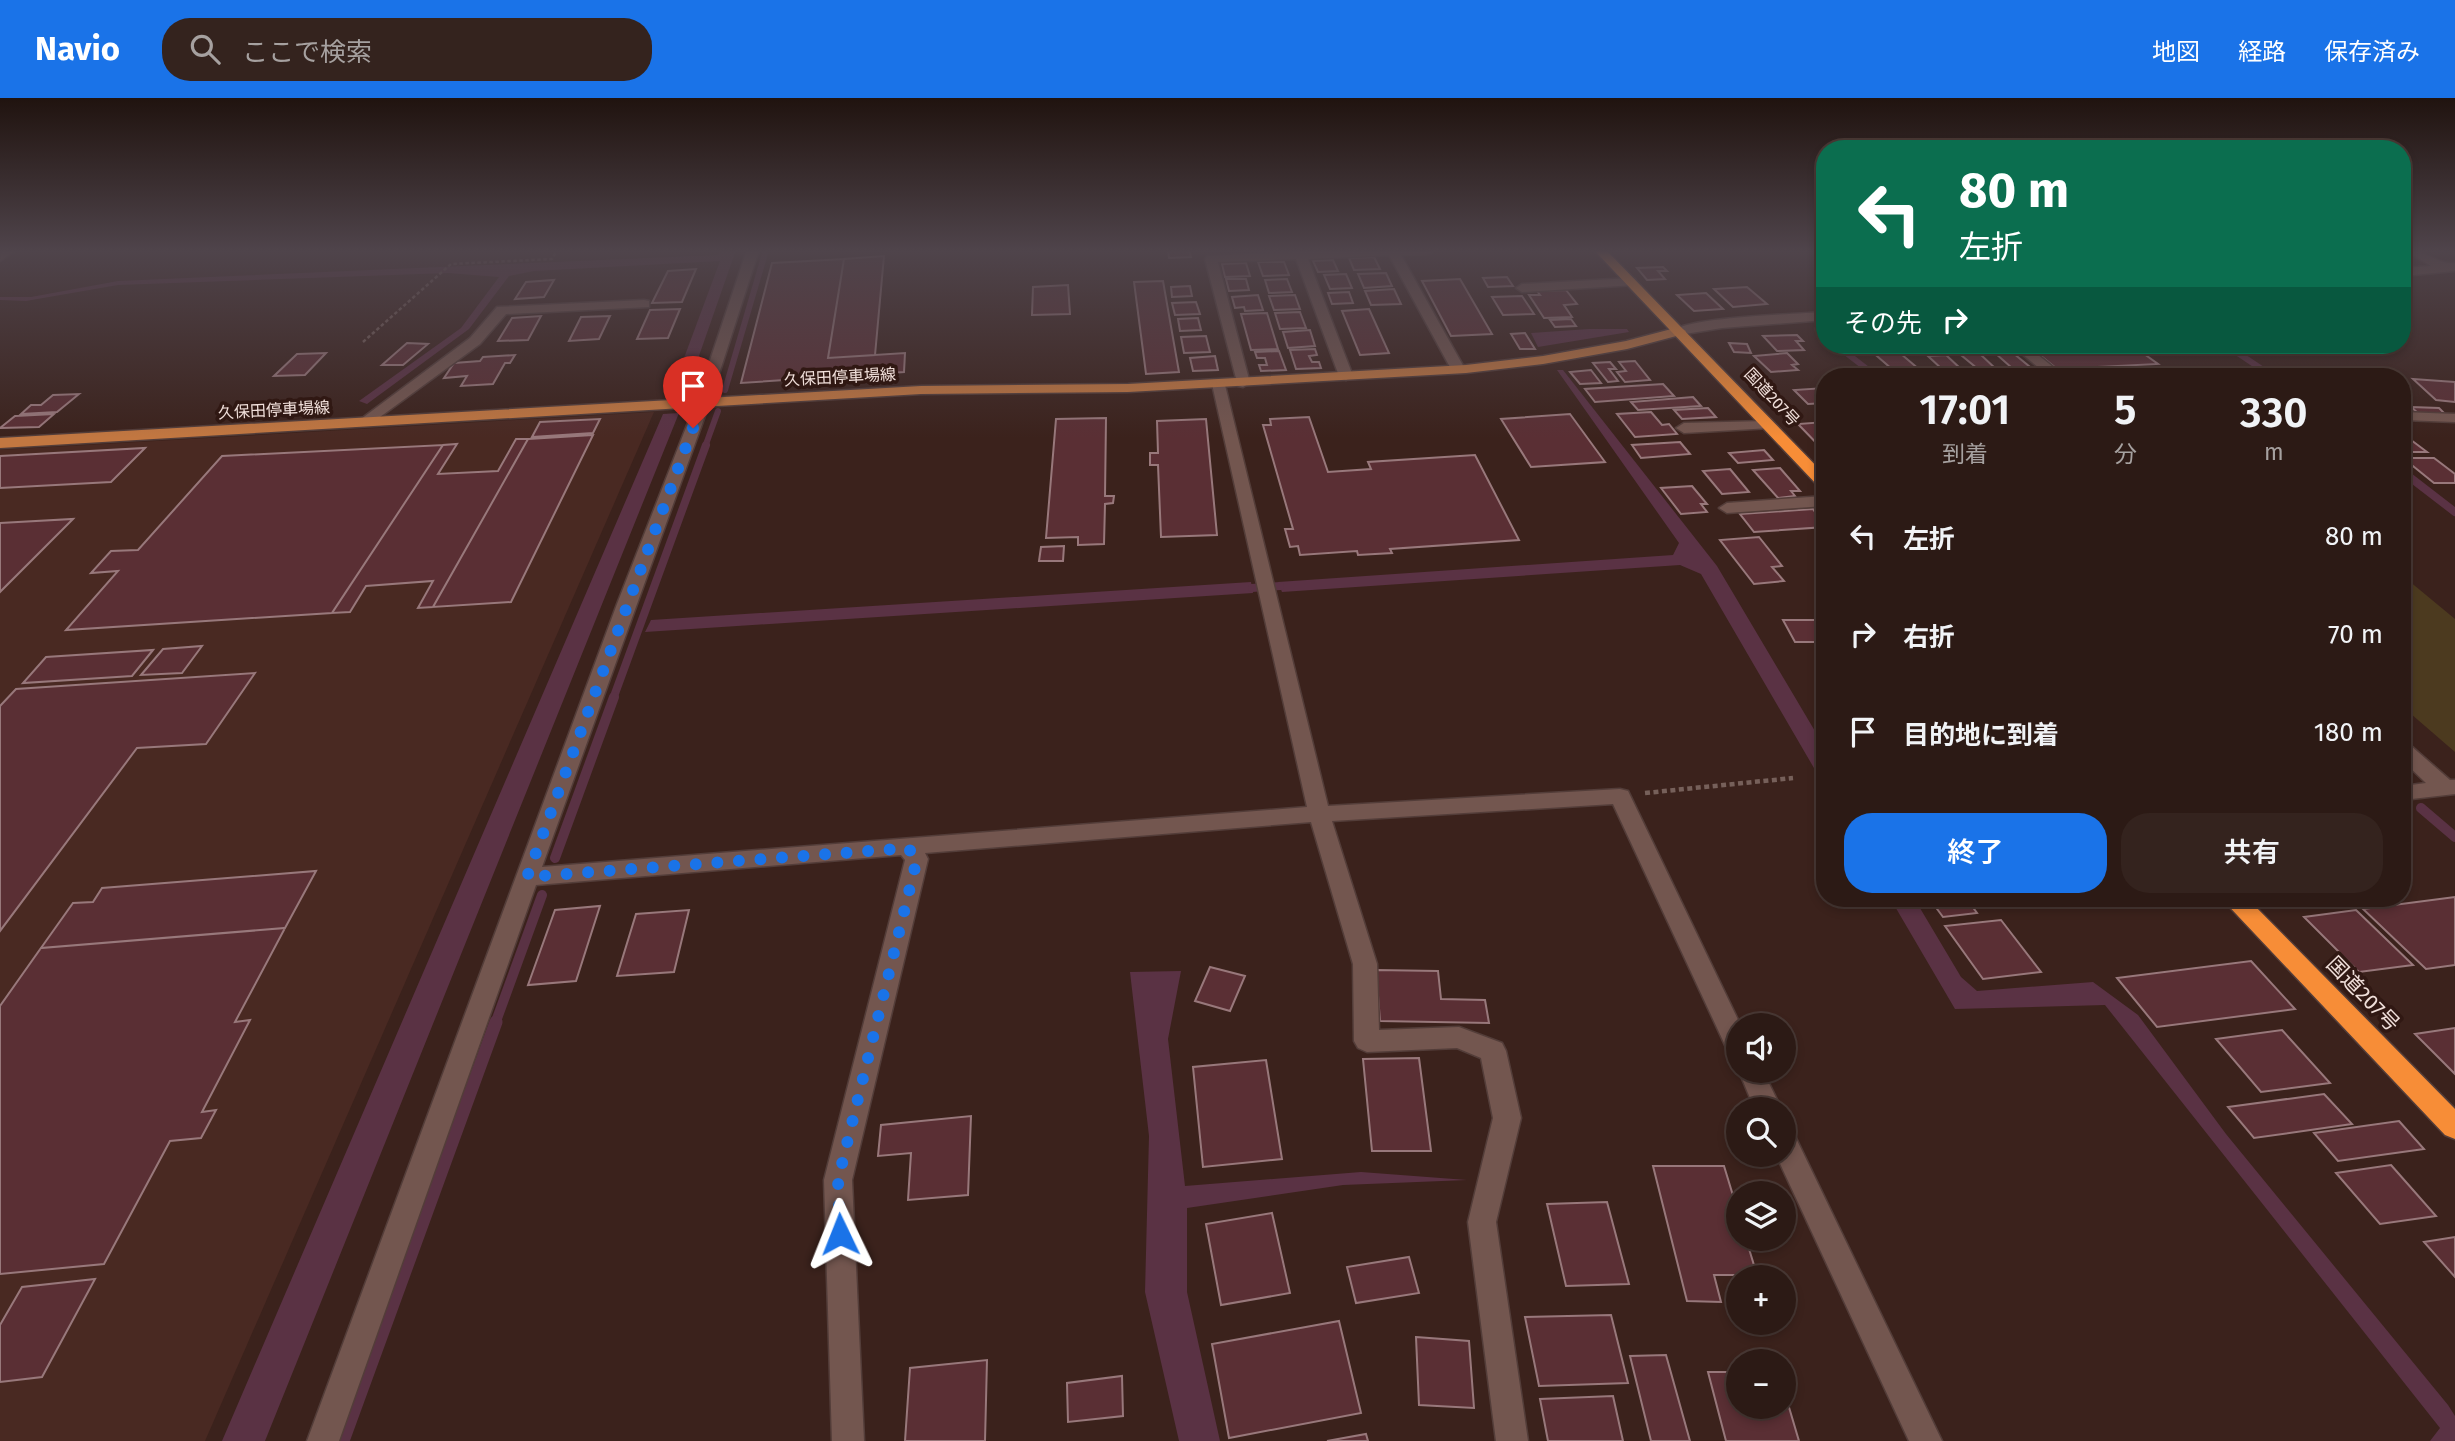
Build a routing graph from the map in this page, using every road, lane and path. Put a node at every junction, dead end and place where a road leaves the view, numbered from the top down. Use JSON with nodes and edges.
{"nodes":[{"id":1,"x":396,"y":313,"type":"edge"},
{"id":2,"x":500,"y":313,"type":"edge"},
{"id":3,"x":732,"y":313,"type":"edge"},
{"id":4,"x":1225,"y":313,"type":"edge"},
{"id":5,"x":1322,"y":313,"type":"edge"},
{"id":6,"x":1427,"y":313,"type":"edge"},
{"id":7,"x":1661,"y":313,"type":"edge"},
{"id":8,"x":1816,"y":317,"type":"edge"},
{"id":9,"x":1679,"y":331,"type":"junction"},
{"id":10,"x":363,"y":342,"type":"dead end"},
{"id":11,"x":2029,"y":354,"type":"edge"},
{"id":12,"x":2047,"y":368,"type":"edge"},
{"id":13,"x":1458,"y":369,"type":"junction"},
{"id":14,"x":1346,"y":376,"type":"junction"},
{"id":15,"x":1243,"y":383,"type":"junction"},
{"id":16,"x":1219,"y":384,"type":"junction"},
{"id":17,"x":703,"y":402,"type":"junction"},
{"id":18,"x":2411,"y":416,"type":"edge"},
{"id":19,"x":2455,"y":418,"type":"edge"},
{"id":20,"x":364,"y":422,"type":"junction"},
{"id":21,"x":1766,"y":425,"type":"junction"},
{"id":22,"x":1684,"y":428,"type":"dead end"},
{"id":23,"x":0,"y":443,"type":"edge"},
{"id":24,"x":1816,"y":475,"type":"edge"},
{"id":25,"x":1816,"y":502,"type":"edge"},
{"id":26,"x":1727,"y":508,"type":"dead end"},
{"id":27,"x":2411,"y":756,"type":"edge"},
{"id":28,"x":1793,"y":778,"type":"dead end"},
{"id":29,"x":2450,"y":787,"type":"edge"},
{"id":30,"x":2411,"y":792,"type":"edge"},
{"id":31,"x":1620,"y":796,"type":"junction"},
{"id":32,"x":1320,"y":814,"type":"junction"},
{"id":33,"x":908,"y":848,"type":"junction"},
{"id":34,"x":527,"y":877,"type":"junction"},
{"id":35,"x":2242,"y":907,"type":"edge"},
{"id":36,"x":1726,"y":1020,"type":"edge"},
{"id":37,"x":2455,"y":1126,"type":"edge"},
{"id":38,"x":1796,"y":1167,"type":"edge"},
{"id":39,"x":323,"y":1441,"type":"edge"},
{"id":40,"x":848,"y":1441,"type":"edge"},
{"id":41,"x":1512,"y":1441,"type":"edge"},
{"id":42,"x":1926,"y":1441,"type":"edge"}],
"edges":[{"from":1,"to":10,"type":"path"},
{"from":2,"to":20,"type":"street"},
{"from":3,"to":17,"type":"street"},
{"from":4,"to":15,"type":"street"},
{"from":5,"to":14,"type":"street"},
{"from":6,"to":13,"type":"street"},
{"from":7,"to":9,"type":"highway","name":"国道207号"},
{"from":8,"to":9,"type":"street"},
{"from":9,"to":13,"type":"main road","name":"久保田停車場線"},
{"from":9,"to":21,"type":"highway","name":"国道207号"},
{"from":11,"to":12,"type":"street"},
{"from":13,"to":14,"type":"main road","name":"久保田停車場線"},
{"from":14,"to":15,"type":"main road","name":"久保田停車場線"},
{"from":15,"to":16,"type":"main road","name":"久保田停車場線"},
{"from":16,"to":17,"type":"main road","name":"久保田停車場線"},
{"from":16,"to":32,"type":"street"},
{"from":17,"to":20,"type":"main road","name":"久保田停車場線"},
{"from":17,"to":34,"type":"street"},
{"from":18,"to":19,"type":"street"},
{"from":20,"to":23,"type":"main road","name":"久保田停車場線"},
{"from":21,"to":22,"type":"street"},
{"from":21,"to":24,"type":"highway","name":"国道207号"},
{"from":25,"to":26,"type":"street"},
{"from":27,"to":29,"type":"street"},
{"from":28,"to":31,"type":"path"},
{"from":29,"to":30,"type":"street"},
{"from":31,"to":32,"type":"street"},
{"from":31,"to":36,"type":"street"},
{"from":32,"to":33,"type":"street"},
{"from":32,"to":41,"type":"street"},
{"from":33,"to":34,"type":"street"},
{"from":33,"to":40,"type":"street"},
{"from":34,"to":39,"type":"street"},
{"from":35,"to":37,"type":"highway","name":"国道207号"},
{"from":38,"to":42,"type":"street"}]}
